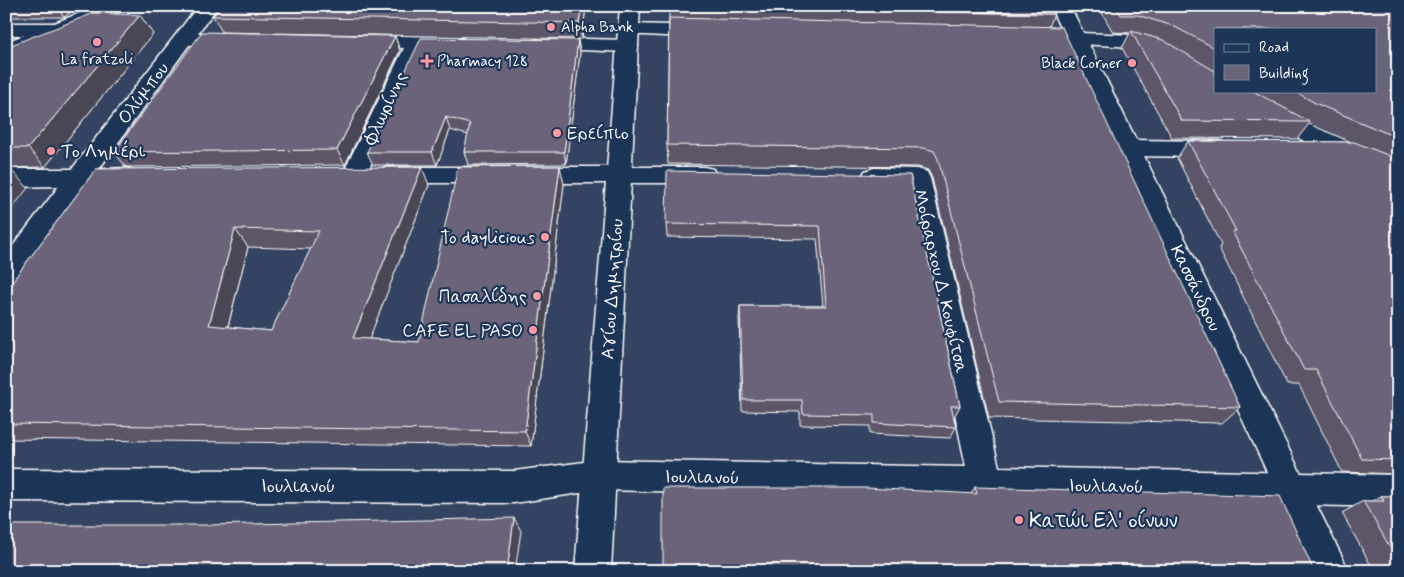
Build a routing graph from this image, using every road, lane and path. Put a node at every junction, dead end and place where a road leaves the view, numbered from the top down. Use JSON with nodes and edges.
{"nodes":[{"id":1,"x":116,"y":6,"type":"edge"},
{"id":2,"x":208,"y":6,"type":"edge"},
{"id":3,"x":1060,"y":6,"type":"edge"},
{"id":4,"x":6,"y":28,"type":"edge"},
{"id":5,"x":629,"y":28,"type":"edge"},
{"id":6,"x":58,"y":29,"type":"junction"},
{"id":7,"x":723,"y":32,"type":"edge"},
{"id":8,"x":1027,"y":37,"type":"edge"},
{"id":9,"x":1076,"y":38,"type":"junction"},
{"id":10,"x":184,"y":39,"type":"junction"},
{"id":11,"x":252,"y":40,"type":"edge"},
{"id":12,"x":339,"y":41,"type":"edge"},
{"id":13,"x":417,"y":42,"type":"junction"},
{"id":14,"x":474,"y":43,"type":"edge"},
{"id":15,"x":522,"y":44,"type":"edge"},
{"id":16,"x":6,"y":50,"type":"edge"},
{"id":17,"x":1214,"y":81,"type":"edge"},
{"id":18,"x":1248,"y":101,"type":"edge"},
{"id":19,"x":1128,"y":148,"type":"junction"},
{"id":20,"x":1241,"y":149,"type":"edge"},
{"id":21,"x":1287,"y":149,"type":"edge"},
{"id":22,"x":1340,"y":149,"type":"junction"},
{"id":23,"x":1398,"y":173,"type":"edge"},
{"id":24,"x":620,"y":174,"type":"junction"},
{"id":25,"x":729,"y":175,"type":"edge"},
{"id":26,"x":148,"y":177,"type":"edge"},
{"id":27,"x":848,"y":177,"type":"edge"},
{"id":28,"x":6,"y":178,"type":"edge"},
{"id":29,"x":79,"y":178,"type":"junction"},
{"id":30,"x":6,"y":275,"type":"edge"},
{"id":31,"x":600,"y":475,"type":"junction"},
{"id":32,"x":986,"y":483,"type":"junction"},
{"id":33,"x":6,"y":485,"type":"edge"},
{"id":34,"x":1293,"y":489,"type":"junction"},
{"id":35,"x":1398,"y":491,"type":"edge"},
{"id":36,"x":593,"y":571,"type":"edge"},
{"id":37,"x":1331,"y":571,"type":"edge"}],
"edges":[{"from":1,"to":6,"type":"street"},
{"from":2,"to":10,"type":"street","name":"Ολύμπου"},
{"from":3,"to":9,"type":"street","name":"Κασσάνδρου"},
{"from":4,"to":6,"type":"street"},
{"from":5,"to":7,"type":"street"},
{"from":5,"to":15,"type":"street"},
{"from":5,"to":24,"type":"street","name":"Αγίου Δημητρίου"},
{"from":6,"to":16,"type":"street"},
{"from":8,"to":9,"type":"street"},
{"from":9,"to":17,"type":"street"},
{"from":9,"to":19,"type":"street","name":"Κασσάνδρου"},
{"from":10,"to":11,"type":"street"},
{"from":10,"to":29,"type":"street","name":"Ολύμπου"},
{"from":12,"to":13,"type":"street"},
{"from":13,"to":14,"type":"street"},
{"from":13,"to":24,"type":"street","name":"Φλωρίνης"},
{"from":18,"to":22,"type":"street"},
{"from":19,"to":20,"type":"street"},
{"from":19,"to":34,"type":"street","name":"Κασσάνδρου"},
{"from":21,"to":22,"type":"street"},
{"from":22,"to":23,"type":"street"},
{"from":24,"to":25,"type":"street"},
{"from":24,"to":31,"type":"street","name":"Αγίου Δημητρίου"},
{"from":26,"to":29,"type":"street"},
{"from":27,"to":32,"type":"street","name":"Μοίραρχου Δ. Κουφίτσα"},
{"from":28,"to":29,"type":"street"},
{"from":29,"to":30,"type":"street","name":"Ολύμπου"},
{"from":31,"to":32,"type":"street","name":"Ιουλιανού"},
{"from":31,"to":33,"type":"street","name":"Ιουλιανού"},
{"from":31,"to":36,"type":"street","name":"Αγίου Δημητρίου"},
{"from":32,"to":34,"type":"street","name":"Ιουλιανού"},
{"from":34,"to":35,"type":"street","name":"Ιουλιανού"},
{"from":34,"to":37,"type":"street","name":"Κασσάνδρου"}]}
